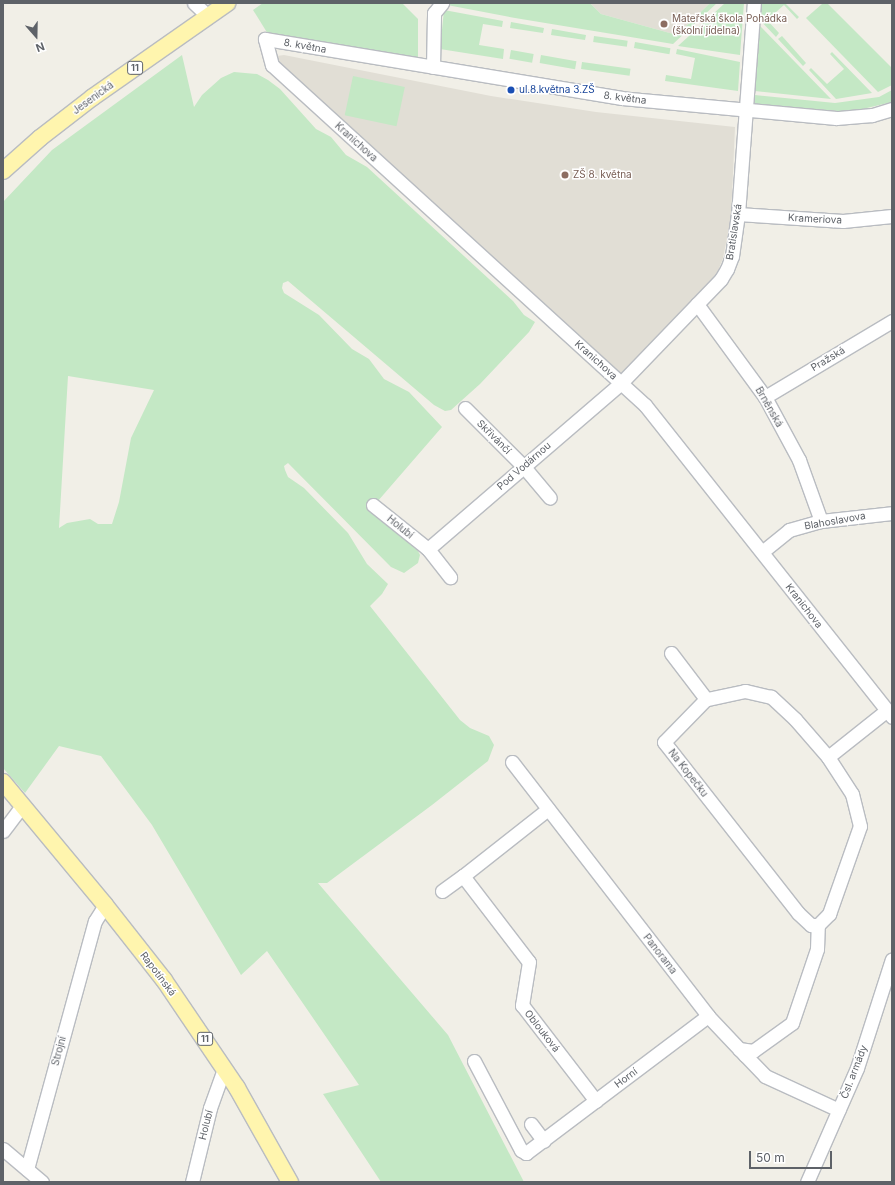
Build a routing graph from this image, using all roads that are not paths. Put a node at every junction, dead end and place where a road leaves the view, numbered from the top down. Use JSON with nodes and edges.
{"nodes":[{"id":1,"x":194,"y":3,"type":"edge"},
{"id":2,"x":228,"y":3,"type":"edge"},
{"id":3,"x":442,"y":3,"type":"edge"},
{"id":4,"x":754,"y":3,"type":"edge"},
{"id":5,"x":208,"y":16,"type":"junction"},
{"id":6,"x":264,"y":39,"type":"joint"},
{"id":7,"x":433,"y":67,"type":"junction"},
{"id":8,"x":892,"y":109,"type":"edge"},
{"id":9,"x":747,"y":111,"type":"junction"},
{"id":10,"x":3,"y":172,"type":"edge"},
{"id":11,"x":738,"y":214,"type":"junction"},
{"id":12,"x":892,"y":216,"type":"edge"},
{"id":13,"x":697,"y":304,"type":"junction"},
{"id":14,"x":892,"y":321,"type":"edge"},
{"id":15,"x":621,"y":383,"type":"junction"},
{"id":16,"x":765,"y":397,"type":"junction"},
{"id":17,"x":465,"y":408,"type":"dead end"},
{"id":18,"x":524,"y":467,"type":"junction"},
{"id":19,"x":550,"y":498,"type":"dead end"},
{"id":20,"x":373,"y":505,"type":"dead end"},
{"id":21,"x":892,"y":513,"type":"edge"},
{"id":22,"x":821,"y":521,"type":"junction"},
{"id":23,"x":428,"y":549,"type":"junction"},
{"id":24,"x":762,"y":552,"type":"junction"},
{"id":25,"x":450,"y":577,"type":"dead end"},
{"id":26,"x":671,"y":653,"type":"dead end"},
{"id":27,"x":706,"y":699,"type":"junction"},
{"id":28,"x":889,"y":713,"type":"edge"},
{"id":29,"x":828,"y":757,"type":"junction"},
{"id":30,"x":512,"y":762,"type":"dead end"},
{"id":31,"x":3,"y":782,"type":"edge"},
{"id":32,"x":22,"y":806,"type":"junction"},
{"id":33,"x":548,"y":809,"type":"junction"},
{"id":34,"x":3,"y":831,"type":"edge"},
{"id":35,"x":463,"y":876,"type":"junction"},
{"id":36,"x":442,"y":891,"type":"dead end"},
{"id":37,"x":105,"y":905,"type":"junction"},
{"id":38,"x":818,"y":925,"type":"junction"},
{"id":39,"x":892,"y":959,"type":"edge"},
{"id":40,"x":708,"y":1016,"type":"junction"},
{"id":41,"x":739,"y":1049,"type":"junction"},
{"id":42,"x":474,"y":1061,"type":"dead end"},
{"id":43,"x":224,"y":1069,"type":"junction"},
{"id":44,"x":596,"y":1101,"type":"junction"},
{"id":45,"x":839,"y":1110,"type":"junction"},
{"id":46,"x":531,"y":1124,"type":"dead end"},
{"id":47,"x":544,"y":1141,"type":"junction"},
{"id":48,"x":3,"y":1149,"type":"edge"},
{"id":49,"x":27,"y":1169,"type":"junction"},
{"id":50,"x":42,"y":1182,"type":"edge"},
{"id":51,"x":192,"y":1182,"type":"edge"},
{"id":52,"x":290,"y":1182,"type":"edge"},
{"id":53,"x":807,"y":1182,"type":"edge"}],
"edges":[{"from":1,"to":5,"type":"street"},
{"from":2,"to":5,"type":"main road","name":"Jesenická","number":"11"},
{"from":3,"to":7,"type":"street"},
{"from":4,"to":9,"type":"street","name":"Bratislavská"},
{"from":5,"to":10,"type":"main road","name":"Jesenická","number":"11"},
{"from":6,"to":7,"type":"street","name":"8. května"},
{"from":6,"to":15,"type":"street","name":"Kranichova"},
{"from":7,"to":9,"type":"street","name":"8. května"},
{"from":8,"to":9,"type":"street","name":"8. května"},
{"from":9,"to":11,"type":"street","name":"Bratislavská"},
{"from":11,"to":12,"type":"street","name":"Krameriova"},
{"from":11,"to":13,"type":"street","name":"Bratislavská"},
{"from":13,"to":15,"type":"street","name":"Bratislavská"},
{"from":13,"to":16,"type":"street","name":"Brněnská"},
{"from":14,"to":16,"type":"street","name":"Pražská"},
{"from":15,"to":18,"type":"street","name":"Pod Vodárnou"},
{"from":15,"to":24,"type":"street","name":"Kranichova"},
{"from":16,"to":22,"type":"street","name":"Brněnská"},
{"from":17,"to":18,"type":"street","name":"Skřivánčí"},
{"from":18,"to":19,"type":"street","name":"Skřivánčí"},
{"from":18,"to":23,"type":"street","name":"Pod Vodárnou"},
{"from":20,"to":23,"type":"street","name":"Holubí"},
{"from":21,"to":22,"type":"street","name":"Blahoslavova"},
{"from":22,"to":24,"type":"street","name":"Blahoslavova"},
{"from":23,"to":25,"type":"street","name":"Holubí"},
{"from":24,"to":28,"type":"street","name":"Kranichova"},
{"from":26,"to":27,"type":"street"},
{"from":27,"to":29,"type":"street"},
{"from":27,"to":38,"type":"street","name":"Na Kopečku"},
{"from":28,"to":29,"type":"street"},
{"from":29,"to":38,"type":"street"},
{"from":30,"to":33,"type":"street","name":"Panorama"},
{"from":31,"to":32,"type":"main road","name":"Rapotínská","number":"11"},
{"from":32,"to":34,"type":"street"},
{"from":32,"to":37,"type":"main road","name":"Rapotínská","number":"11"},
{"from":33,"to":35,"type":"street"},
{"from":33,"to":40,"type":"street","name":"Panorama"},
{"from":35,"to":36,"type":"street"},
{"from":35,"to":44,"type":"street","name":"Oblouková"},
{"from":37,"to":43,"type":"main road","name":"Rapotínská","number":"11"},
{"from":37,"to":49,"type":"street","name":"Strojní"},
{"from":38,"to":41,"type":"street"},
{"from":39,"to":45,"type":"street","name":"Čsl. armády"},
{"from":40,"to":41,"type":"street","name":"Panorama"},
{"from":40,"to":44,"type":"street","name":"Horní"},
{"from":41,"to":45,"type":"street","name":"Panorama"},
{"from":42,"to":47,"type":"street","name":"Horní"},
{"from":43,"to":51,"type":"street","name":"Holubí"},
{"from":43,"to":52,"type":"main road","name":"Rapotínská","number":"11"},
{"from":44,"to":47,"type":"street","name":"Horní"},
{"from":45,"to":53,"type":"street","name":"Čsl. armády"},
{"from":46,"to":47,"type":"street"},
{"from":48,"to":49,"type":"street"},
{"from":49,"to":50,"type":"street"}]}
